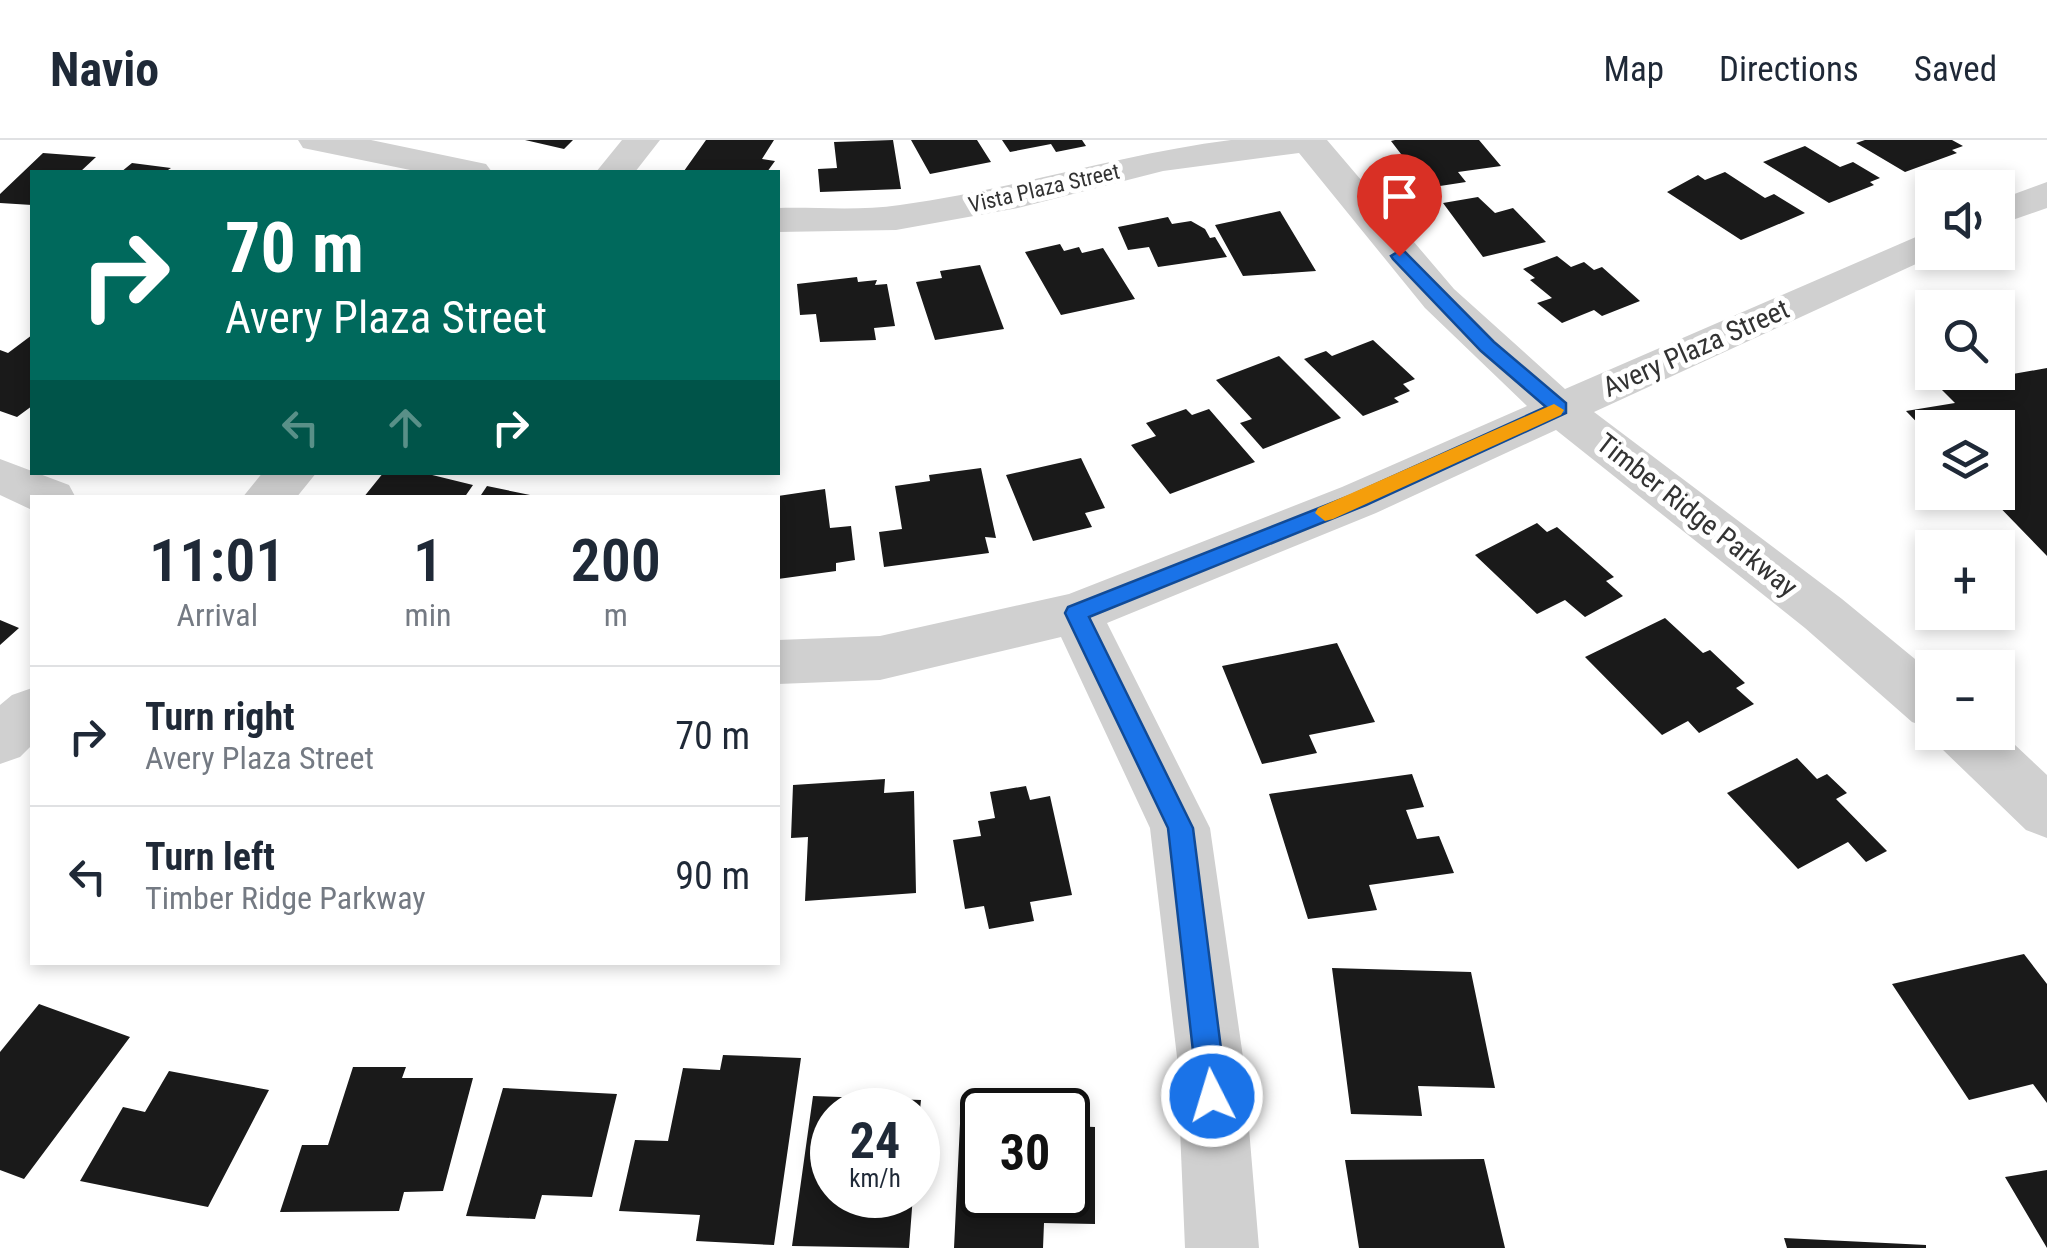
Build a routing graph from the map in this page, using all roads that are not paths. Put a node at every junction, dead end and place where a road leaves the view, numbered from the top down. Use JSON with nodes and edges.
{"nodes":[{"id":1,"x":316,"y":140,"type":"edge"},
{"id":2,"x":642,"y":140,"type":"edge"},
{"id":3,"x":1308,"y":141,"type":"edge"},
{"id":4,"x":463,"y":170,"type":"edge"},
{"id":5,"x":617,"y":170,"type":"edge"},
{"id":6,"x":2047,"y":194,"type":"edge"},
{"id":7,"x":2015,"y":207,"type":"edge"},
{"id":8,"x":2015,"y":219,"type":"edge"},
{"id":9,"x":780,"y":220,"type":"edge"},
{"id":10,"x":2047,"y":234,"type":"edge"},
{"id":11,"x":1915,"y":250,"type":"edge"},
{"id":12,"x":1559,"y":408,"type":"junction"},
{"id":13,"x":290,"y":475,"type":"edge"},
{"id":14,"x":0,"y":476,"type":"edge"},
{"id":15,"x":45,"y":495,"type":"edge"},
{"id":16,"x":269,"y":495,"type":"edge"},
{"id":17,"x":1076,"y":613,"type":"junction"},
{"id":18,"x":780,"y":662,"type":"edge"},
{"id":19,"x":1915,"y":690,"type":"edge"},
{"id":20,"x":30,"y":713,"type":"edge"},
{"id":21,"x":0,"y":740,"type":"edge"},
{"id":22,"x":1981,"y":750,"type":"edge"},
{"id":23,"x":2047,"y":812,"type":"edge"},
{"id":24,"x":1222,"y":1248,"type":"edge"}],
"edges":[{"from":1,"to":4,"type":"street"},
{"from":2,"to":5,"type":"street"},
{"from":3,"to":9,"type":"street","name":"Vista Plaza Street"},
{"from":3,"to":12,"type":"street","name":"Timber Ridge Parkway"},
{"from":6,"to":7,"type":"street"},
{"from":8,"to":10,"type":"street"},
{"from":11,"to":12,"type":"street","name":"Avery Plaza Street"},
{"from":12,"to":17,"type":"street","name":"Avery Plaza Street"},
{"from":12,"to":19,"type":"street","name":"Timber Ridge Parkway"},
{"from":13,"to":16,"type":"street"},
{"from":14,"to":15,"type":"street"},
{"from":17,"to":18,"type":"street","name":"Avery Plaza Street"},
{"from":17,"to":24,"type":"street"},
{"from":20,"to":21,"type":"street"},
{"from":22,"to":23,"type":"street"}]}
